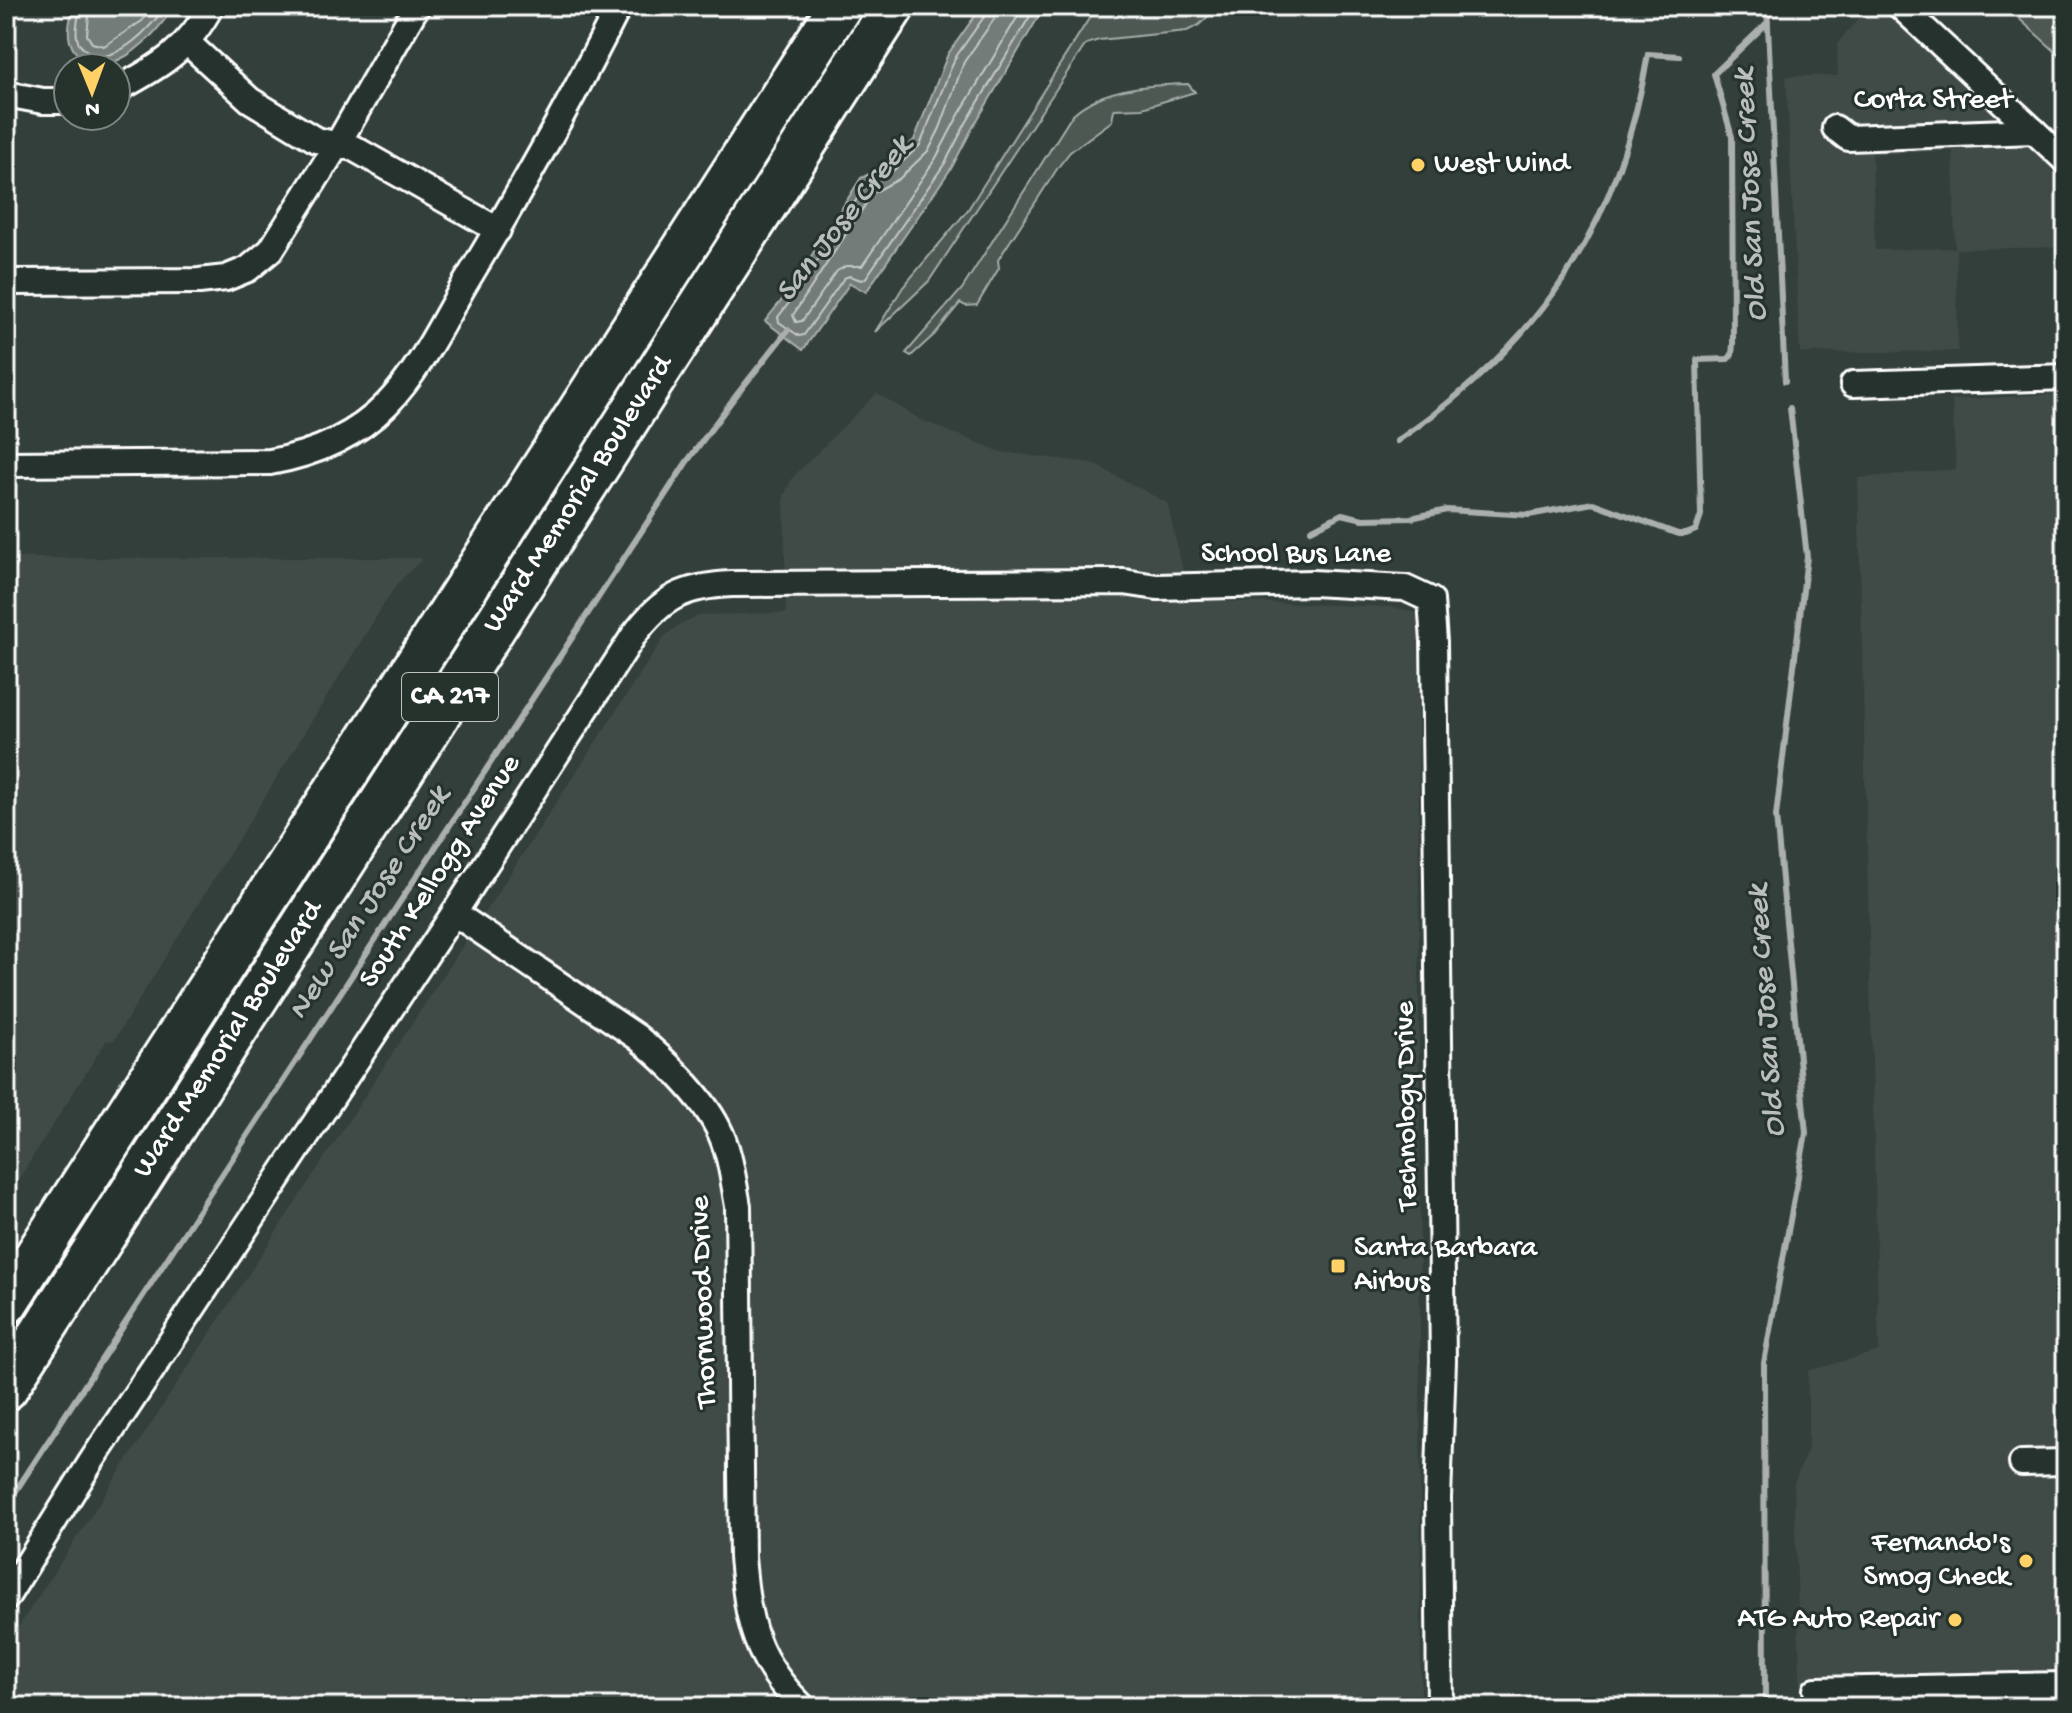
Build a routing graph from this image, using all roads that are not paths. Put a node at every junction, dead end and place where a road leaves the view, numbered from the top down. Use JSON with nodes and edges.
{"nodes":[{"id":1,"x":211,"y":6,"type":"edge"},
{"id":2,"x":417,"y":6,"type":"edge"},
{"id":3,"x":619,"y":6,"type":"edge"},
{"id":4,"x":840,"y":6,"type":"edge"},
{"id":5,"x":893,"y":6,"type":"edge"},
{"id":6,"x":1900,"y":6,"type":"edge"},
{"id":7,"x":188,"y":43,"type":"junction"},
{"id":8,"x":132,"y":80,"type":"edge"},
{"id":9,"x":6,"y":94,"type":"edge"},
{"id":10,"x":52,"y":101,"type":"edge"},
{"id":11,"x":1835,"y":128,"type":"dead end"},
{"id":12,"x":2034,"y":131,"type":"junction"},
{"id":13,"x":337,"y":145,"type":"junction"},
{"id":14,"x":2066,"y":161,"type":"edge"},
{"id":15,"x":498,"y":230,"type":"junction"},
{"id":16,"x":6,"y":282,"type":"edge"},
{"id":17,"x":2066,"y":377,"type":"edge"},
{"id":18,"x":1853,"y":384,"type":"dead end"},
{"id":19,"x":6,"y":464,"type":"edge"},
{"id":20,"x":1157,"y":587,"type":"joint"},
{"id":21,"x":1431,"y":600,"type":"joint"},
{"id":22,"x":454,"y":913,"type":"junction"},
{"id":23,"x":6,"y":1303,"type":"edge"},
{"id":24,"x":6,"y":1388,"type":"edge"},
{"id":25,"x":2066,"y":1462,"type":"edge"},
{"id":26,"x":2022,"y":1463,"type":"dead end"},
{"id":27,"x":6,"y":1598,"type":"edge"},
{"id":28,"x":2066,"y":1685,"type":"edge"},
{"id":29,"x":1816,"y":1690,"type":"dead end"},
{"id":30,"x":803,"y":1707,"type":"edge"},
{"id":31,"x":1440,"y":1707,"type":"edge"}],
"edges":[{"from":1,"to":7,"type":"street"},
{"from":2,"to":13,"type":"street"},
{"from":3,"to":15,"type":"street"},
{"from":4,"to":23,"type":"highway","name":"Ward Memorial Boulevard","number":"CA 217"},
{"from":5,"to":24,"type":"highway","name":"Ward Memorial Boulevard","number":"CA 217"},
{"from":6,"to":12,"type":"street"},
{"from":7,"to":8,"type":"street"},
{"from":7,"to":13,"type":"street"},
{"from":9,"to":10,"type":"street"},
{"from":11,"to":12,"type":"street","name":"Corta Street"},
{"from":12,"to":14,"type":"street"},
{"from":13,"to":15,"type":"street"},
{"from":13,"to":16,"type":"street"},
{"from":15,"to":19,"type":"street"},
{"from":17,"to":18,"type":"street"},
{"from":20,"to":21,"type":"street","name":"School Bus Lane"},
{"from":20,"to":22,"type":"street","name":"South Kellogg Avenue"},
{"from":21,"to":31,"type":"street","name":"Technology Drive"},
{"from":22,"to":27,"type":"street","name":"South Kellogg Avenue"},
{"from":22,"to":30,"type":"street","name":"Thornwood Drive"},
{"from":25,"to":26,"type":"street"},
{"from":28,"to":29,"type":"street"}]}
